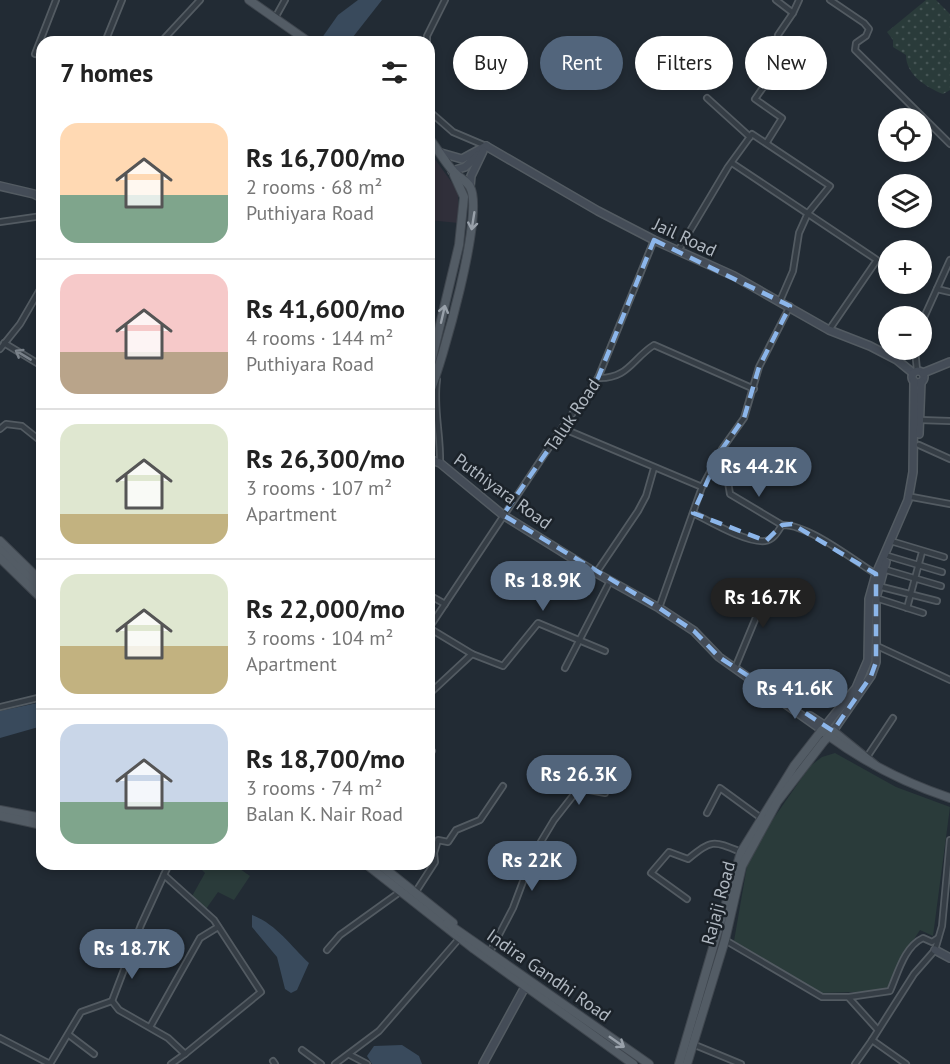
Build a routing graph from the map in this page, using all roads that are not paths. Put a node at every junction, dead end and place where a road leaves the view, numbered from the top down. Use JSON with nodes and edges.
{"nodes":[{"id":1,"x":56,"y":0,"type":"edge"},
{"id":2,"x":122,"y":0,"type":"edge"},
{"id":3,"x":200,"y":0,"type":"edge"},
{"id":4,"x":249,"y":0,"type":"edge"},
{"id":5,"x":285,"y":0,"type":"edge"},
{"id":6,"x":446,"y":0,"type":"edge"},
{"id":7,"x":776,"y":0,"type":"edge"},
{"id":8,"x":799,"y":0,"type":"edge"},
{"id":9,"x":830,"y":0,"type":"edge"},
{"id":10,"x":793,"y":13,"type":"junction"},
{"id":11,"x":275,"y":18,"type":"junction"},
{"id":12,"x":778,"y":35,"type":"dead end"},
{"id":13,"x":42,"y":36,"type":"edge"},
{"id":14,"x":107,"y":36,"type":"edge"},
{"id":15,"x":167,"y":36,"type":"edge"},
{"id":16,"x":300,"y":36,"type":"edge"},
{"id":17,"x":427,"y":36,"type":"edge"},
{"id":18,"x":761,"y":90,"type":"edge"},
{"id":19,"x":707,"y":98,"type":"dead end"},
{"id":20,"x":435,"y":116,"type":"edge"},
{"id":21,"x":750,"y":137,"type":"junction"},
{"id":22,"x":767,"y":142,"type":"junction"},
{"id":23,"x":950,"y":144,"type":"edge"},
{"id":24,"x":435,"y":146,"type":"edge"},
{"id":25,"x":486,"y":146,"type":"junction"},
{"id":26,"x":441,"y":153,"type":"junction"},
{"id":27,"x":732,"y":163,"type":"junction"},
{"id":28,"x":452,"y":171,"type":"junction"},
{"id":29,"x":0,"y":186,"type":"edge"},
{"id":30,"x":470,"y":187,"type":"junction"},
{"id":31,"x":36,"y":195,"type":"edge"},
{"id":32,"x":808,"y":213,"type":"junction"},
{"id":33,"x":36,"y":217,"type":"edge"},
{"id":34,"x":0,"y":222,"type":"edge"},
{"id":35,"x":654,"y":240,"type":"junction"},
{"id":36,"x":678,"y":250,"type":"junction"},
{"id":37,"x":950,"y":260,"type":"edge"},
{"id":38,"x":937,"y":289,"type":"junction"},
{"id":39,"x":950,"y":292,"type":"edge"},
{"id":40,"x":36,"y":296,"type":"edge"},
{"id":41,"x":780,"y":301,"type":"junction"},
{"id":42,"x":790,"y":306,"type":"junction"},
{"id":43,"x":929,"y":306,"type":"edge"},
{"id":44,"x":829,"y":330,"type":"junction"},
{"id":45,"x":4,"y":343,"type":"junction"},
{"id":46,"x":435,"y":346,"type":"edge"},
{"id":47,"x":0,"y":349,"type":"edge"},
{"id":48,"x":916,"y":360,"type":"edge"},
{"id":49,"x":36,"y":362,"type":"edge"},
{"id":50,"x":950,"y":362,"type":"edge"},
{"id":51,"x":439,"y":370,"type":"junction"},
{"id":52,"x":918,"y":376,"type":"junction"},
{"id":53,"x":598,"y":378,"type":"junction"},
{"id":54,"x":435,"y":380,"type":"edge"},
{"id":55,"x":754,"y":389,"type":"junction"},
{"id":56,"x":920,"y":420,"type":"junction"},
{"id":57,"x":950,"y":422,"type":"edge"},
{"id":58,"x":562,"y":428,"type":"junction"},
{"id":59,"x":0,"y":429,"type":"edge"},
{"id":60,"x":36,"y":437,"type":"edge"},
{"id":61,"x":918,"y":445,"type":"junction"},
{"id":62,"x":950,"y":459,"type":"edge"},
{"id":63,"x":435,"y":461,"type":"edge"},
{"id":64,"x":440,"y":463,"type":"junction"},
{"id":65,"x":654,"y":468,"type":"junction"},
{"id":66,"x":727,"y":476,"type":"dead end"},
{"id":67,"x":702,"y":487,"type":"junction"},
{"id":68,"x":912,"y":497,"type":"junction"},
{"id":69,"x":950,"y":504,"type":"edge"},
{"id":70,"x":693,"y":513,"type":"junction"},
{"id":71,"x":503,"y":515,"type":"junction"},
{"id":72,"x":783,"y":525,"type":"junction"},
{"id":73,"x":0,"y":542,"type":"edge"},
{"id":74,"x":894,"y":542,"type":"junction"},
{"id":75,"x":0,"y":550,"type":"edge"},
{"id":76,"x":922,"y":552,"type":"junction"},
{"id":77,"x":888,"y":556,"type":"junction"},
{"id":78,"x":944,"y":557,"type":"dead end"},
{"id":79,"x":0,"y":558,"type":"edge"},
{"id":80,"x":918,"y":565,"type":"junction"},
{"id":81,"x":883,"y":569,"type":"junction"},
{"id":82,"x":942,"y":572,"type":"dead end"},
{"id":83,"x":596,"y":573,"type":"junction"},
{"id":84,"x":876,"y":574,"type":"junction"},
{"id":85,"x":915,"y":579,"type":"junction"},
{"id":86,"x":610,"y":581,"type":"junction"},
{"id":87,"x":36,"y":582,"type":"edge"},
{"id":88,"x":36,"y":582,"type":"edge"},
{"id":89,"x":774,"y":584,"type":"dead end"},
{"id":90,"x":941,"y":586,"type":"dead end"},
{"id":91,"x":876,"y":588,"type":"junction"},
{"id":92,"x":36,"y":593,"type":"edge"},
{"id":93,"x":910,"y":594,"type":"junction"},
{"id":94,"x":435,"y":598,"type":"edge"},
{"id":95,"x":876,"y":598,"type":"junction"},
{"id":96,"x":937,"y":601,"type":"dead end"},
{"id":97,"x":445,"y":604,"type":"junction"},
{"id":98,"x":659,"y":608,"type":"junction"},
{"id":99,"x":907,"y":608,"type":"junction"},
{"id":100,"x":923,"y":613,"type":"dead end"},
{"id":101,"x":435,"y":619,"type":"edge"},
{"id":102,"x":435,"y":632,"type":"edge"},
{"id":103,"x":579,"y":642,"type":"junction"},
{"id":104,"x":875,"y":645,"type":"junction"},
{"id":105,"x":605,"y":651,"type":"dead end"},
{"id":106,"x":472,"y":654,"type":"junction"},
{"id":107,"x":565,"y":668,"type":"dead end"},
{"id":108,"x":735,"y":668,"type":"junction"},
{"id":109,"x":950,"y":680,"type":"edge"},
{"id":110,"x":435,"y":687,"type":"edge"},
{"id":111,"x":36,"y":698,"type":"edge"},
{"id":112,"x":0,"y":707,"type":"edge"},
{"id":113,"x":893,"y":718,"type":"dead end"},
{"id":114,"x":828,"y":731,"type":"junction"},
{"id":115,"x":867,"y":756,"type":"junction"},
{"id":116,"x":876,"y":766,"type":"junction"},
{"id":117,"x":503,"y":786,"type":"dead end"},
{"id":118,"x":604,"y":793,"type":"dead end"},
{"id":119,"x":950,"y":798,"type":"edge"},
{"id":120,"x":0,"y":810,"type":"edge"},
{"id":121,"x":707,"y":813,"type":"dead end"},
{"id":122,"x":0,"y":816,"type":"edge"},
{"id":123,"x":36,"y":817,"type":"edge"},
{"id":124,"x":761,"y":818,"type":"junction"},
{"id":125,"x":36,"y":824,"type":"edge"},
{"id":126,"x":950,"y":840,"type":"edge"},
{"id":127,"x":435,"y":850,"type":"edge"},
{"id":128,"x":741,"y":852,"type":"junction"},
{"id":129,"x":166,"y":870,"type":"edge"},
{"id":130,"x":366,"y":870,"type":"edge"},
{"id":131,"x":374,"y":870,"type":"edge"},
{"id":132,"x":386,"y":870,"type":"edge"},
{"id":133,"x":430,"y":870,"type":"edge"},
{"id":134,"x":164,"y":874,"type":"junction"},
{"id":135,"x":415,"y":893,"type":"junction"},
{"id":136,"x":397,"y":894,"type":"junction"},
{"id":137,"x":947,"y":897,"type":"edge"},
{"id":138,"x":687,"y":899,"type":"dead end"},
{"id":139,"x":942,"y":926,"type":"junction"},
{"id":140,"x":219,"y":927,"type":"junction"},
{"id":141,"x":950,"y":929,"type":"edge"},
{"id":142,"x":938,"y":938,"type":"junction"},
{"id":143,"x":725,"y":940,"type":"junction"},
{"id":144,"x":457,"y":941,"type":"junction"},
{"id":145,"x":475,"y":945,"type":"junction"},
{"id":146,"x":327,"y":950,"type":"dead end"},
{"id":147,"x":935,"y":950,"type":"junction"},
{"id":148,"x":490,"y":952,"type":"junction"},
{"id":149,"x":950,"y":958,"type":"edge"},
{"id":150,"x":525,"y":987,"type":"junction"},
{"id":151,"x":849,"y":998,"type":"junction"},
{"id":152,"x":112,"y":1001,"type":"junction"},
{"id":153,"x":150,"y":1027,"type":"junction"},
{"id":154,"x":878,"y":1029,"type":"junction"},
{"id":155,"x":69,"y":1035,"type":"junction"},
{"id":156,"x":0,"y":1038,"type":"edge"},
{"id":157,"x":693,"y":1040,"type":"junction"},
{"id":158,"x":872,"y":1040,"type":"junction"},
{"id":159,"x":302,"y":1050,"type":"dead end"},
{"id":160,"x":94,"y":1054,"type":"dead end"},
{"id":161,"x":185,"y":1054,"type":"junction"},
{"id":162,"x":350,"y":1054,"type":"junction"},
{"id":163,"x":648,"y":1063,"type":"edge"},
{"id":164,"x":50,"y":1064,"type":"edge"},
{"id":165,"x":171,"y":1064,"type":"edge"},
{"id":166,"x":321,"y":1064,"type":"edge"},
{"id":167,"x":335,"y":1064,"type":"edge"},
{"id":168,"x":367,"y":1064,"type":"edge"},
{"id":169,"x":483,"y":1064,"type":"edge"},
{"id":170,"x":633,"y":1064,"type":"edge"},
{"id":171,"x":677,"y":1064,"type":"edge"},
{"id":172,"x":687,"y":1064,"type":"edge"},
{"id":173,"x":692,"y":1064,"type":"edge"},
{"id":174,"x":741,"y":1064,"type":"edge"},
{"id":175,"x":855,"y":1064,"type":"edge"},
{"id":176,"x":906,"y":1064,"type":"edge"}],
"edges":[{"from":1,"to":13,"type":"street"},
{"from":2,"to":14,"type":"street"},
{"from":3,"to":15,"type":"street"},
{"from":4,"to":11,"type":"main road"},
{"from":5,"to":11,"type":"street"},
{"from":6,"to":17,"type":"street"},
{"from":7,"to":10,"type":"street"},
{"from":8,"to":10,"type":"street"},
{"from":9,"to":23,"type":"street"},
{"from":10,"to":12,"type":"street"},
{"from":11,"to":16,"type":"main road"},
{"from":18,"to":22,"type":"street"},
{"from":19,"to":21,"type":"street"},
{"from":20,"to":25,"type":"street"},
{"from":21,"to":22,"type":"street"},
{"from":21,"to":27,"type":"street"},
{"from":22,"to":32,"type":"street"},
{"from":24,"to":26,"type":"main road"},
{"from":25,"to":26,"type":"main road"},
{"from":25,"to":28,"type":"main road"},
{"from":25,"to":30,"type":"main road"},
{"from":25,"to":35,"type":"main road","name":"Jail Road"},
{"from":26,"to":28,"type":"main road"},
{"from":27,"to":32,"type":"street"},
{"from":27,"to":36,"type":"street"},
{"from":28,"to":30,"type":"main road"},
{"from":46,"to":28,"type":"main road","one_way":true},
{"from":29,"to":31,"type":"main road"},
{"from":30,"to":51,"type":"main road","one_way":true},
{"from":32,"to":41,"type":"street"},
{"from":32,"to":44,"type":"street"},
{"from":33,"to":34,"type":"street"},
{"from":35,"to":36,"type":"main road","name":"Jail Road"},
{"from":35,"to":53,"type":"street","name":"Taluk Road"},
{"from":36,"to":41,"type":"main road","name":"Jail Road"},
{"from":37,"to":38,"type":"street"},
{"from":38,"to":39,"type":"street"},
{"from":38,"to":43,"type":"street"},
{"from":40,"to":45,"type":"street"},
{"from":41,"to":42,"type":"main road","name":"Jail Road"},
{"from":42,"to":44,"type":"main road","name":"Jail Road"},
{"from":42,"to":55,"type":"street"},
{"from":44,"to":52,"type":"main road","name":"Jail Road"},
{"from":45,"to":47,"type":"street"},
{"from":49,"to":45,"type":"street","one_way":true},
{"from":48,"to":52,"type":"street"},
{"from":50,"to":52,"type":"main road"},
{"from":51,"to":54,"type":"main road"},
{"from":51,"to":64,"type":"street"},
{"from":52,"to":56,"type":"main road"},
{"from":52,"to":84,"type":"main road"},
{"from":53,"to":55,"type":"street"},
{"from":53,"to":58,"type":"street","name":"Taluk Road"},
{"from":55,"to":67,"type":"street"},
{"from":56,"to":57,"type":"street"},
{"from":56,"to":61,"type":"main road"},
{"from":58,"to":65,"type":"street"},
{"from":58,"to":71,"type":"street","name":"Taluk Road"},
{"from":59,"to":60,"type":"street"},
{"from":61,"to":62,"type":"street"},
{"from":61,"to":68,"type":"main road"},
{"from":63,"to":64,"type":"main road","name":"Puthiyara Road"},
{"from":64,"to":71,"type":"main road","name":"Puthiyara Road"},
{"from":65,"to":67,"type":"street"},
{"from":65,"to":83,"type":"street"},
{"from":66,"to":72,"type":"street"},
{"from":67,"to":70,"type":"street"},
{"from":68,"to":69,"type":"street"},
{"from":68,"to":74,"type":"main road"},
{"from":70,"to":72,"type":"street"},
{"from":70,"to":98,"type":"street"},
{"from":71,"to":83,"type":"main road","name":"Puthiyara Road"},
{"from":71,"to":97,"type":"street","name":"Taluk Road"},
{"from":72,"to":84,"type":"street"},
{"from":73,"to":87,"type":"main road"},
{"from":74,"to":76,"type":"street"},
{"from":74,"to":77,"type":"main road"},
{"from":75,"to":88,"type":"main road"},
{"from":76,"to":78,"type":"street"},
{"from":76,"to":80,"type":"street"},
{"from":77,"to":80,"type":"street"},
{"from":77,"to":81,"type":"main road"},
{"from":79,"to":92,"type":"main road"},
{"from":80,"to":82,"type":"street"},
{"from":80,"to":85,"type":"street"},
{"from":81,"to":85,"type":"street"},
{"from":81,"to":91,"type":"main road"},
{"from":83,"to":86,"type":"main road","name":"Puthiyara Road"},
{"from":84,"to":91,"type":"main road"},
{"from":85,"to":90,"type":"street"},
{"from":85,"to":93,"type":"street"},
{"from":86,"to":98,"type":"main road","name":"Puthiyara Road"},
{"from":86,"to":103,"type":"street"},
{"from":89,"to":108,"type":"street"},
{"from":91,"to":93,"type":"street"},
{"from":91,"to":95,"type":"main road"},
{"from":91,"to":114,"type":"main road"},
{"from":93,"to":96,"type":"street"},
{"from":93,"to":99,"type":"street"},
{"from":94,"to":97,"type":"street"},
{"from":95,"to":99,"type":"street"},
{"from":95,"to":104,"type":"main road"},
{"from":97,"to":101,"type":"street","name":"Taluk Road"},
{"from":98,"to":108,"type":"main road","name":"Puthiyara Road"},
{"from":99,"to":100,"type":"street"},
{"from":102,"to":106,"type":"street"},
{"from":103,"to":105,"type":"street"},
{"from":103,"to":106,"type":"street"},
{"from":103,"to":107,"type":"street"},
{"from":104,"to":109,"type":"street"},
{"from":104,"to":114,"type":"main road"},
{"from":106,"to":110,"type":"street"},
{"from":108,"to":114,"type":"main road","name":"Puthiyara Road"},
{"from":111,"to":112,"type":"street"},
{"from":113,"to":115,"type":"street"},
{"from":114,"to":115,"type":"main road"},
{"from":114,"to":116,"type":"main road"},
{"from":114,"to":124,"type":"main road"},
{"from":114,"to":143,"type":"main road","name":"Rajaji Road"},
{"from":115,"to":116,"type":"main road"},
{"from":116,"to":119,"type":"main road"},
{"from":117,"to":127,"type":"street"},
{"from":118,"to":148,"type":"street"},
{"from":120,"to":123,"type":"main road"},
{"from":121,"to":124,"type":"street"},
{"from":122,"to":125,"type":"main road"},
{"from":124,"to":128,"type":"main road"},
{"from":126,"to":137,"type":"street"},
{"from":128,"to":138,"type":"street"},
{"from":128,"to":157,"type":"main road"},
{"from":129,"to":134,"type":"street"},
{"from":130,"to":136,"type":"main road"},
{"from":131,"to":145,"type":"main road","name":"Indira Gandhi Road"},
{"from":132,"to":135,"type":"main road"},
{"from":133,"to":135,"type":"street"},
{"from":134,"to":140,"type":"street"},
{"from":134,"to":152,"type":"street"},
{"from":135,"to":145,"type":"main road"},
{"from":136,"to":144,"type":"main road"},
{"from":136,"to":146,"type":"street"},
{"from":137,"to":139,"type":"street"},
{"from":139,"to":141,"type":"street"},
{"from":139,"to":142,"type":"street"},
{"from":140,"to":153,"type":"street"},
{"from":140,"to":161,"type":"street"},
{"from":142,"to":147,"type":"street"},
{"from":142,"to":151,"type":"street"},
{"from":143,"to":151,"type":"street"},
{"from":143,"to":157,"type":"main road","name":"Rajaji Road"},
{"from":144,"to":145,"type":"main road"},
{"from":144,"to":162,"type":"street"},
{"from":145,"to":148,"type":"main road","name":"Indira Gandhi Road"},
{"from":145,"to":150,"type":"main road","name":"Indira Gandhi Road"},
{"from":147,"to":149,"type":"main road"},
{"from":147,"to":154,"type":"street"},
{"from":148,"to":163,"type":"main road","name":"Indira Gandhi Road","one_way":true},
{"from":150,"to":169,"type":"main road"},
{"from":150,"to":170,"type":"main road","name":"Indira Gandhi Road"},
{"from":151,"to":154,"type":"street"},
{"from":152,"to":153,"type":"street"},
{"from":152,"to":155,"type":"street"},
{"from":153,"to":161,"type":"street"},
{"from":154,"to":158,"type":"street"},
{"from":155,"to":160,"type":"street"},
{"from":155,"to":164,"type":"street"},
{"from":156,"to":164,"type":"street"},
{"from":157,"to":171,"type":"main road"},
{"from":157,"to":172,"type":"main road","name":"Rajaji Road"},
{"from":157,"to":173,"type":"main road"},
{"from":157,"to":174,"type":"street"},
{"from":158,"to":175,"type":"street"},
{"from":158,"to":176,"type":"street"},
{"from":159,"to":166,"type":"street"},
{"from":161,"to":165,"type":"street"},
{"from":162,"to":167,"type":"street"},
{"from":162,"to":168,"type":"street"}]}
